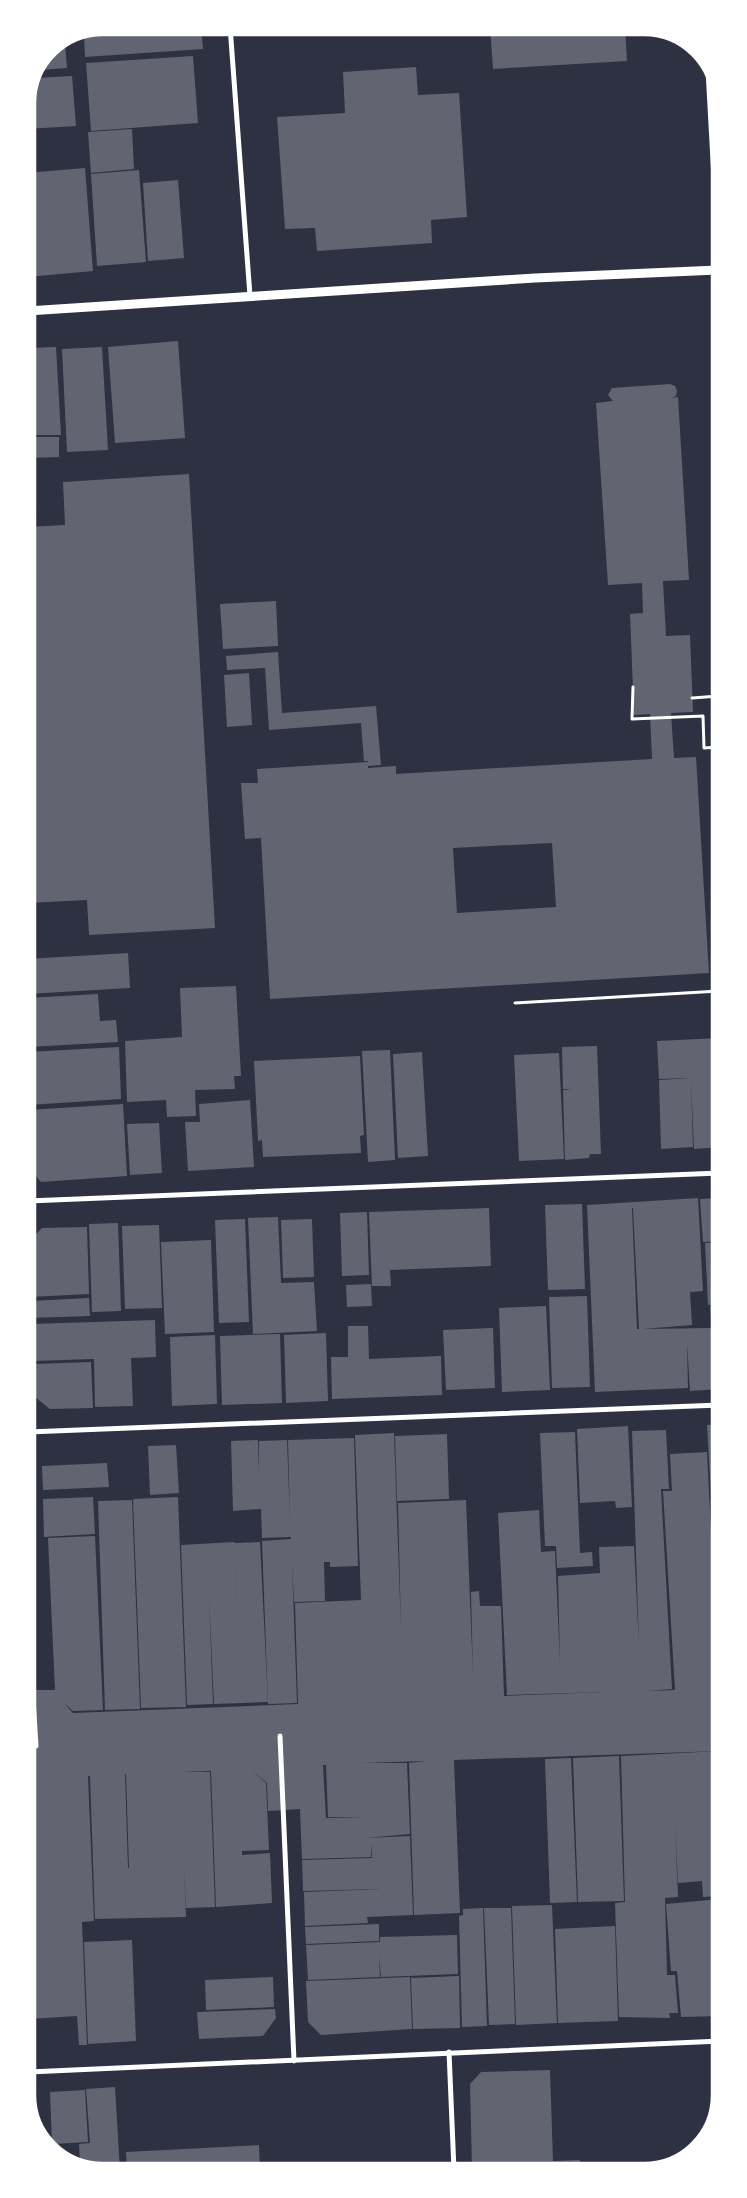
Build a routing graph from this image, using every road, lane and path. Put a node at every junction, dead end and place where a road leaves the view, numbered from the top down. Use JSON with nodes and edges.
{"nodes":[{"id":1,"x":231,"y":35,"type":"edge"},
{"id":2,"x":712,"y":270,"type":"edge"},
{"id":3,"x":250,"y":296,"type":"junction"},
{"id":4,"x":35,"y":310,"type":"edge"},
{"id":5,"x":633,"y":687,"type":"dead end"},
{"id":6,"x":712,"y":697,"type":"edge"},
{"id":7,"x":692,"y":698,"type":"dead end"},
{"id":8,"x":712,"y":747,"type":"edge"},
{"id":9,"x":712,"y":991,"type":"edge"},
{"id":10,"x":516,"y":1003,"type":"dead end"},
{"id":11,"x":712,"y":1173,"type":"edge"},
{"id":12,"x":35,"y":1201,"type":"edge"},
{"id":13,"x":712,"y":1406,"type":"edge"},
{"id":14,"x":35,"y":1432,"type":"edge"},
{"id":15,"x":35,"y":1730,"type":"edge"},
{"id":16,"x":280,"y":1736,"type":"dead end"},
{"id":17,"x":36,"y":1746,"type":"dead end"},
{"id":18,"x":712,"y":2041,"type":"edge"},
{"id":19,"x":449,"y":2052,"type":"junction"},
{"id":20,"x":294,"y":2061,"type":"junction"},
{"id":21,"x":35,"y":2072,"type":"edge"},
{"id":22,"x":454,"y":2163,"type":"edge"}],
"edges":[{"from":1,"to":3,"type":"street"},
{"from":2,"to":3,"type":"street"},
{"from":3,"to":4,"type":"street"},
{"from":5,"to":8,"type":"path"},
{"from":6,"to":7,"type":"path"},
{"from":9,"to":10,"type":"path"},
{"from":11,"to":12,"type":"street"},
{"from":13,"to":14,"type":"street"},
{"from":15,"to":17,"type":"street"},
{"from":16,"to":20,"type":"street"},
{"from":18,"to":19,"type":"street"},
{"from":19,"to":20,"type":"street"},
{"from":19,"to":22,"type":"street"},
{"from":20,"to":21,"type":"street"}]}
